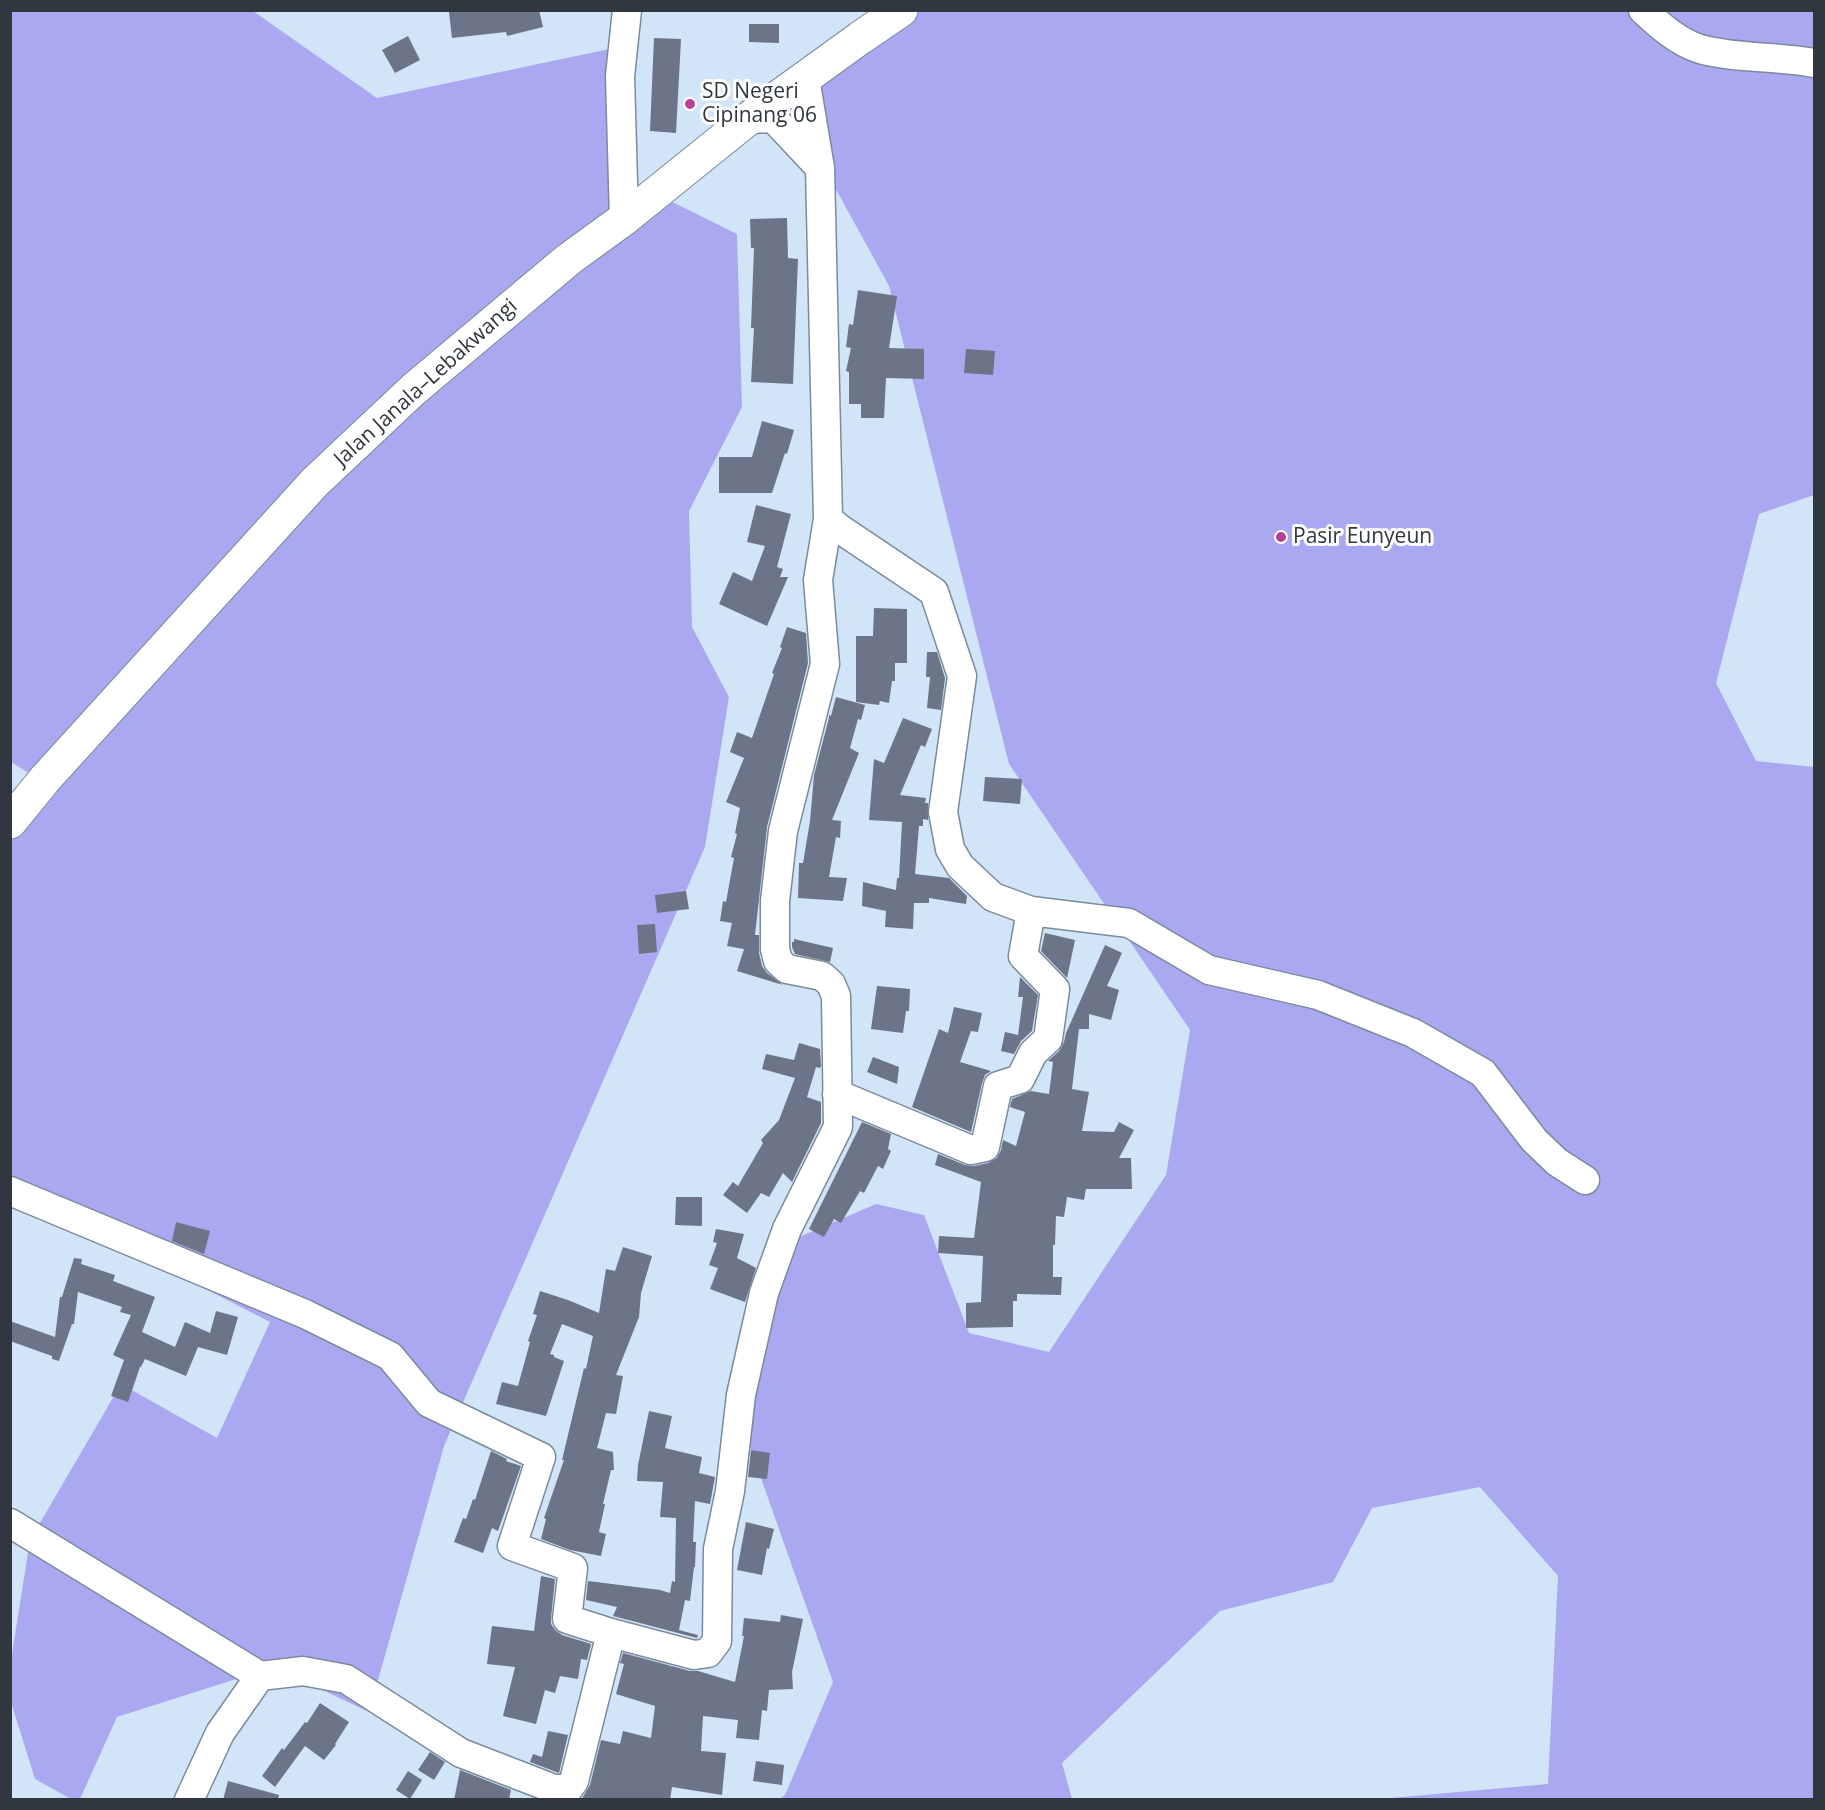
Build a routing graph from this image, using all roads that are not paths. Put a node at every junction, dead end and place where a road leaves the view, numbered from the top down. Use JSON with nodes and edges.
{"nodes":[{"id":1,"x":627,"y":10,"type":"edge"},
{"id":2,"x":901,"y":10,"type":"edge"},
{"id":3,"x":1643,"y":10,"type":"edge"},
{"id":4,"x":1815,"y":63,"type":"edge"},
{"id":5,"x":805,"y":78,"type":"junction"},
{"id":6,"x":748,"y":118,"type":"junction"},
{"id":7,"x":820,"y":168,"type":"junction"},
{"id":8,"x":624,"y":219,"type":"junction"},
{"id":9,"x":828,"y":519,"type":"junction"},
{"id":10,"x":10,"y":822,"type":"edge"},
{"id":11,"x":1031,"y":911,"type":"junction"},
{"id":12,"x":837,"y":1094,"type":"junction"},
{"id":13,"x":1585,"y":1180,"type":"dead end"},
{"id":14,"x":10,"y":1191,"type":"edge"},
{"id":15,"x":10,"y":1523,"type":"edge"},
{"id":16,"x":611,"y":1633,"type":"junction"},
{"id":17,"x":260,"y":1676,"type":"junction"},
{"id":18,"x":189,"y":1800,"type":"edge"}],
"edges":[{"from":1,"to":8,"type":"street"},
{"from":2,"to":5,"type":"main road","name":"Jalan Janala–Lebakwangi"},
{"from":3,"to":4,"type":"street"},
{"from":5,"to":6,"type":"main road","name":"Jalan Janala–Lebakwangi"},
{"from":5,"to":7,"type":"street"},
{"from":6,"to":7,"type":"street"},
{"from":6,"to":8,"type":"main road","name":"Jalan Janala–Lebakwangi"},
{"from":7,"to":9,"type":"street"},
{"from":8,"to":10,"type":"main road","name":"Jalan Janala–Lebakwangi"},
{"from":9,"to":11,"type":"street"},
{"from":9,"to":12,"type":"street"},
{"from":11,"to":12,"type":"street"},
{"from":11,"to":13,"type":"street"},
{"from":12,"to":16,"type":"street"},
{"from":14,"to":16,"type":"street"},
{"from":15,"to":17,"type":"street"},
{"from":16,"to":17,"type":"street"},
{"from":17,"to":18,"type":"street"}]}
